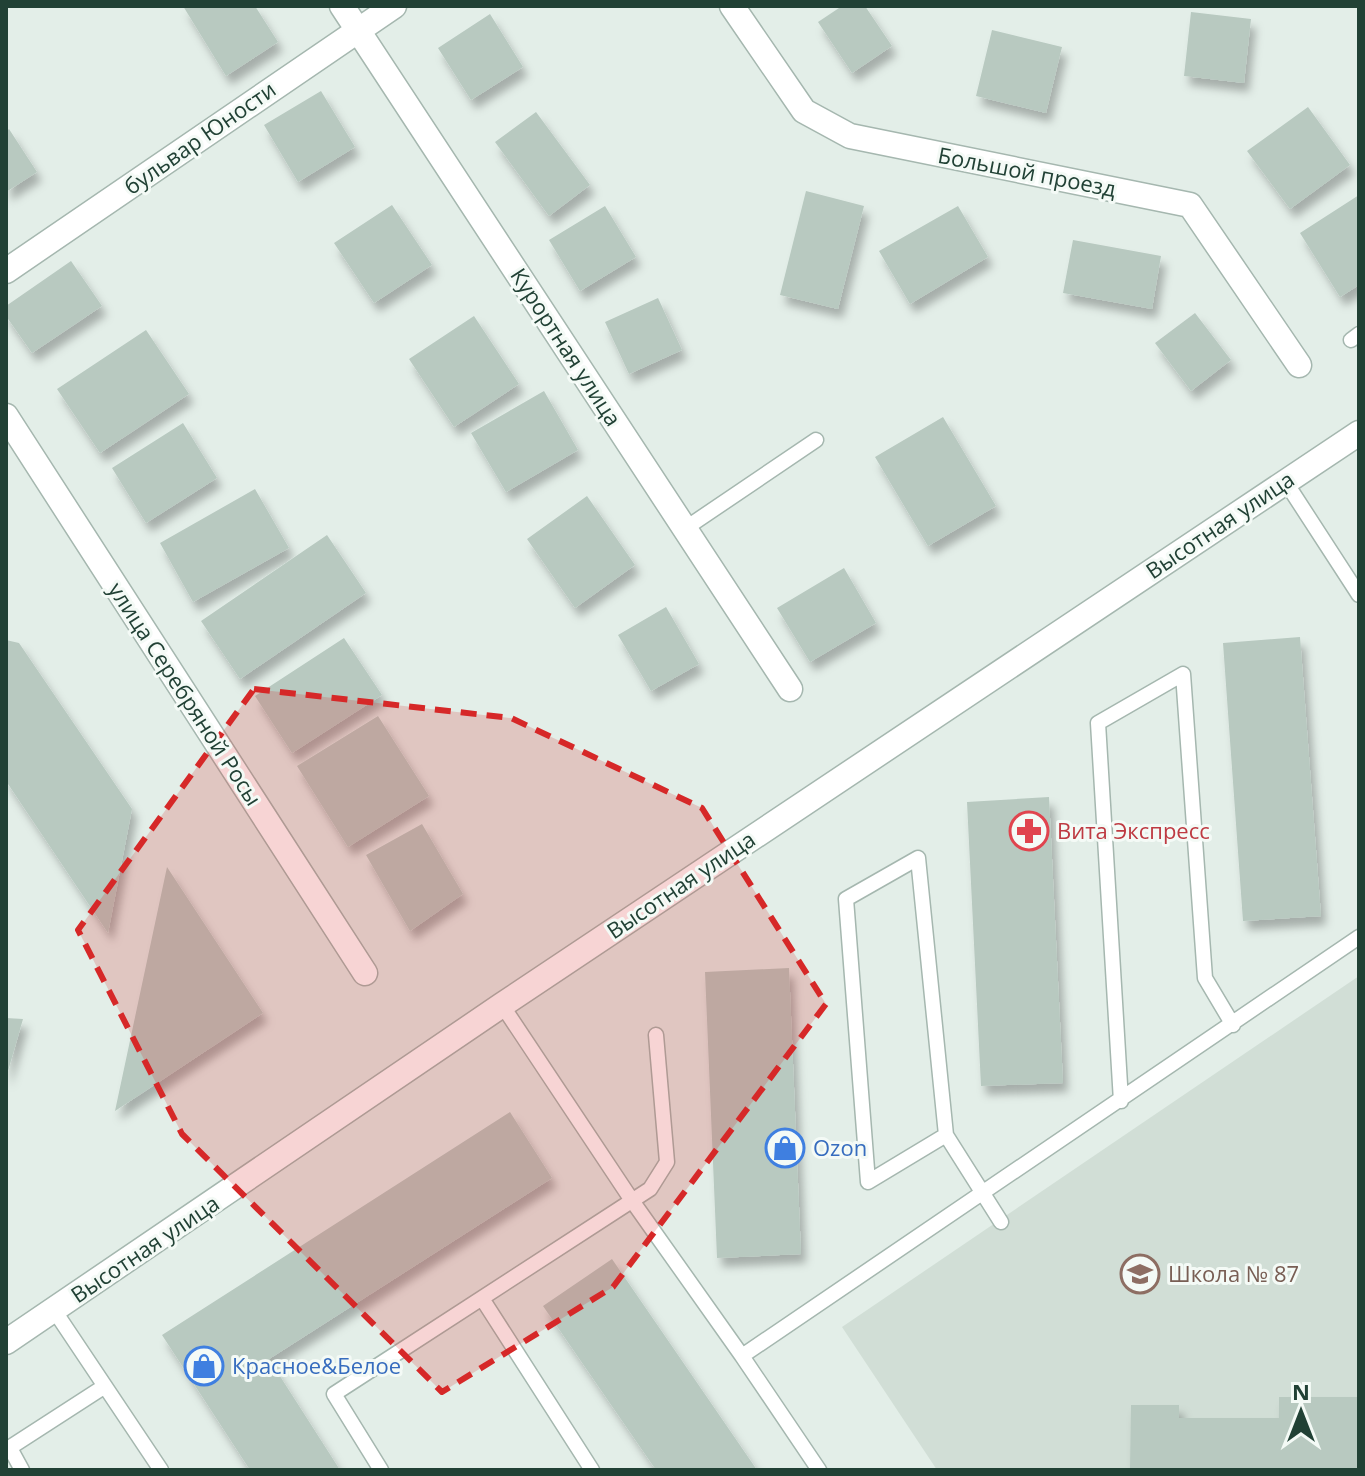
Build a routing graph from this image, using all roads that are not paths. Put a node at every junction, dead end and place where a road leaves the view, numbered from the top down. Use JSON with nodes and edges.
{"nodes":[{"id":1,"x":342,"y":6,"type":"edge"},
{"id":2,"x":394,"y":6,"type":"edge"},
{"id":3,"x":732,"y":6,"type":"edge"},
{"id":4,"x":356,"y":30,"type":"junction"},
{"id":5,"x":6,"y":271,"type":"edge"},
{"id":6,"x":1299,"y":365,"type":"dead end"},
{"id":7,"x":6,"y":416,"type":"edge"},
{"id":8,"x":1359,"y":433,"type":"edge"},
{"id":9,"x":816,"y":440,"type":"dead end"},
{"id":10,"x":1285,"y":481,"type":"junction"},
{"id":11,"x":686,"y":528,"type":"junction"},
{"id":12,"x":1359,"y":595,"type":"edge"},
{"id":13,"x":790,"y":689,"type":"dead end"},
{"id":14,"x":1359,"y":937,"type":"edge"},
{"id":15,"x":365,"y":973,"type":"dead end"},
{"id":16,"x":502,"y":1005,"type":"junction"},
{"id":17,"x":1233,"y":1025,"type":"junction"},
{"id":18,"x":656,"y":1035,"type":"dead end"},
{"id":19,"x":1121,"y":1101,"type":"junction"},
{"id":20,"x":946,"y":1135,"type":"junction"},
{"id":21,"x":984,"y":1193,"type":"junction"},
{"id":22,"x":633,"y":1202,"type":"junction"},
{"id":23,"x":1001,"y":1222,"type":"dead end"},
{"id":24,"x":483,"y":1300,"type":"junction"},
{"id":25,"x":54,"y":1310,"type":"junction"},
{"id":26,"x":6,"y":1342,"type":"edge"},
{"id":27,"x":742,"y":1356,"type":"junction"},
{"id":28,"x":105,"y":1386,"type":"junction"},
{"id":29,"x":8,"y":1449,"type":"edge"},
{"id":30,"x":26,"y":1469,"type":"edge"},
{"id":31,"x":161,"y":1470,"type":"edge"},
{"id":32,"x":381,"y":1470,"type":"edge"},
{"id":33,"x":592,"y":1470,"type":"edge"},
{"id":34,"x":819,"y":1470,"type":"edge"}],
"edges":[{"from":1,"to":4,"type":"street","name":"Курортная улица"},
{"from":2,"to":4,"type":"street","name":"бульвар Юности"},
{"from":3,"to":6,"type":"street","name":"Большой проезд"},
{"from":4,"to":5,"type":"street","name":"бульвар Юности"},
{"from":4,"to":11,"type":"street","name":"Курортная улица"},
{"from":7,"to":15,"type":"street","name":"улица Серебряной Росы"},
{"from":8,"to":10,"type":"street","name":"Высотная улица"},
{"from":9,"to":11,"type":"lane"},
{"from":10,"to":12,"type":"lane"},
{"from":10,"to":16,"type":"street","name":"Высотная улица"},
{"from":11,"to":13,"type":"street","name":"Курортная улица"},
{"from":14,"to":17,"type":"lane"},
{"from":16,"to":22,"type":"lane"},
{"from":16,"to":25,"type":"street","name":"Высотная улица"},
{"from":17,"to":19,"type":"lane"},
{"from":17,"to":19,"type":"lane"},
{"from":18,"to":22,"type":"lane"},
{"from":19,"to":21,"type":"lane"},
{"from":20,"to":20,"type":"lane"},
{"from":20,"to":21,"type":"lane"},
{"from":21,"to":23,"type":"lane"},
{"from":21,"to":27,"type":"lane"},
{"from":22,"to":24,"type":"lane"},
{"from":22,"to":27,"type":"lane"},
{"from":24,"to":32,"type":"lane"},
{"from":24,"to":33,"type":"lane"},
{"from":25,"to":26,"type":"street","name":"Высотная улица"},
{"from":25,"to":28,"type":"lane"},
{"from":27,"to":34,"type":"lane"},
{"from":28,"to":29,"type":"lane"},
{"from":28,"to":31,"type":"lane"},
{"from":29,"to":30,"type":"lane"}]}
